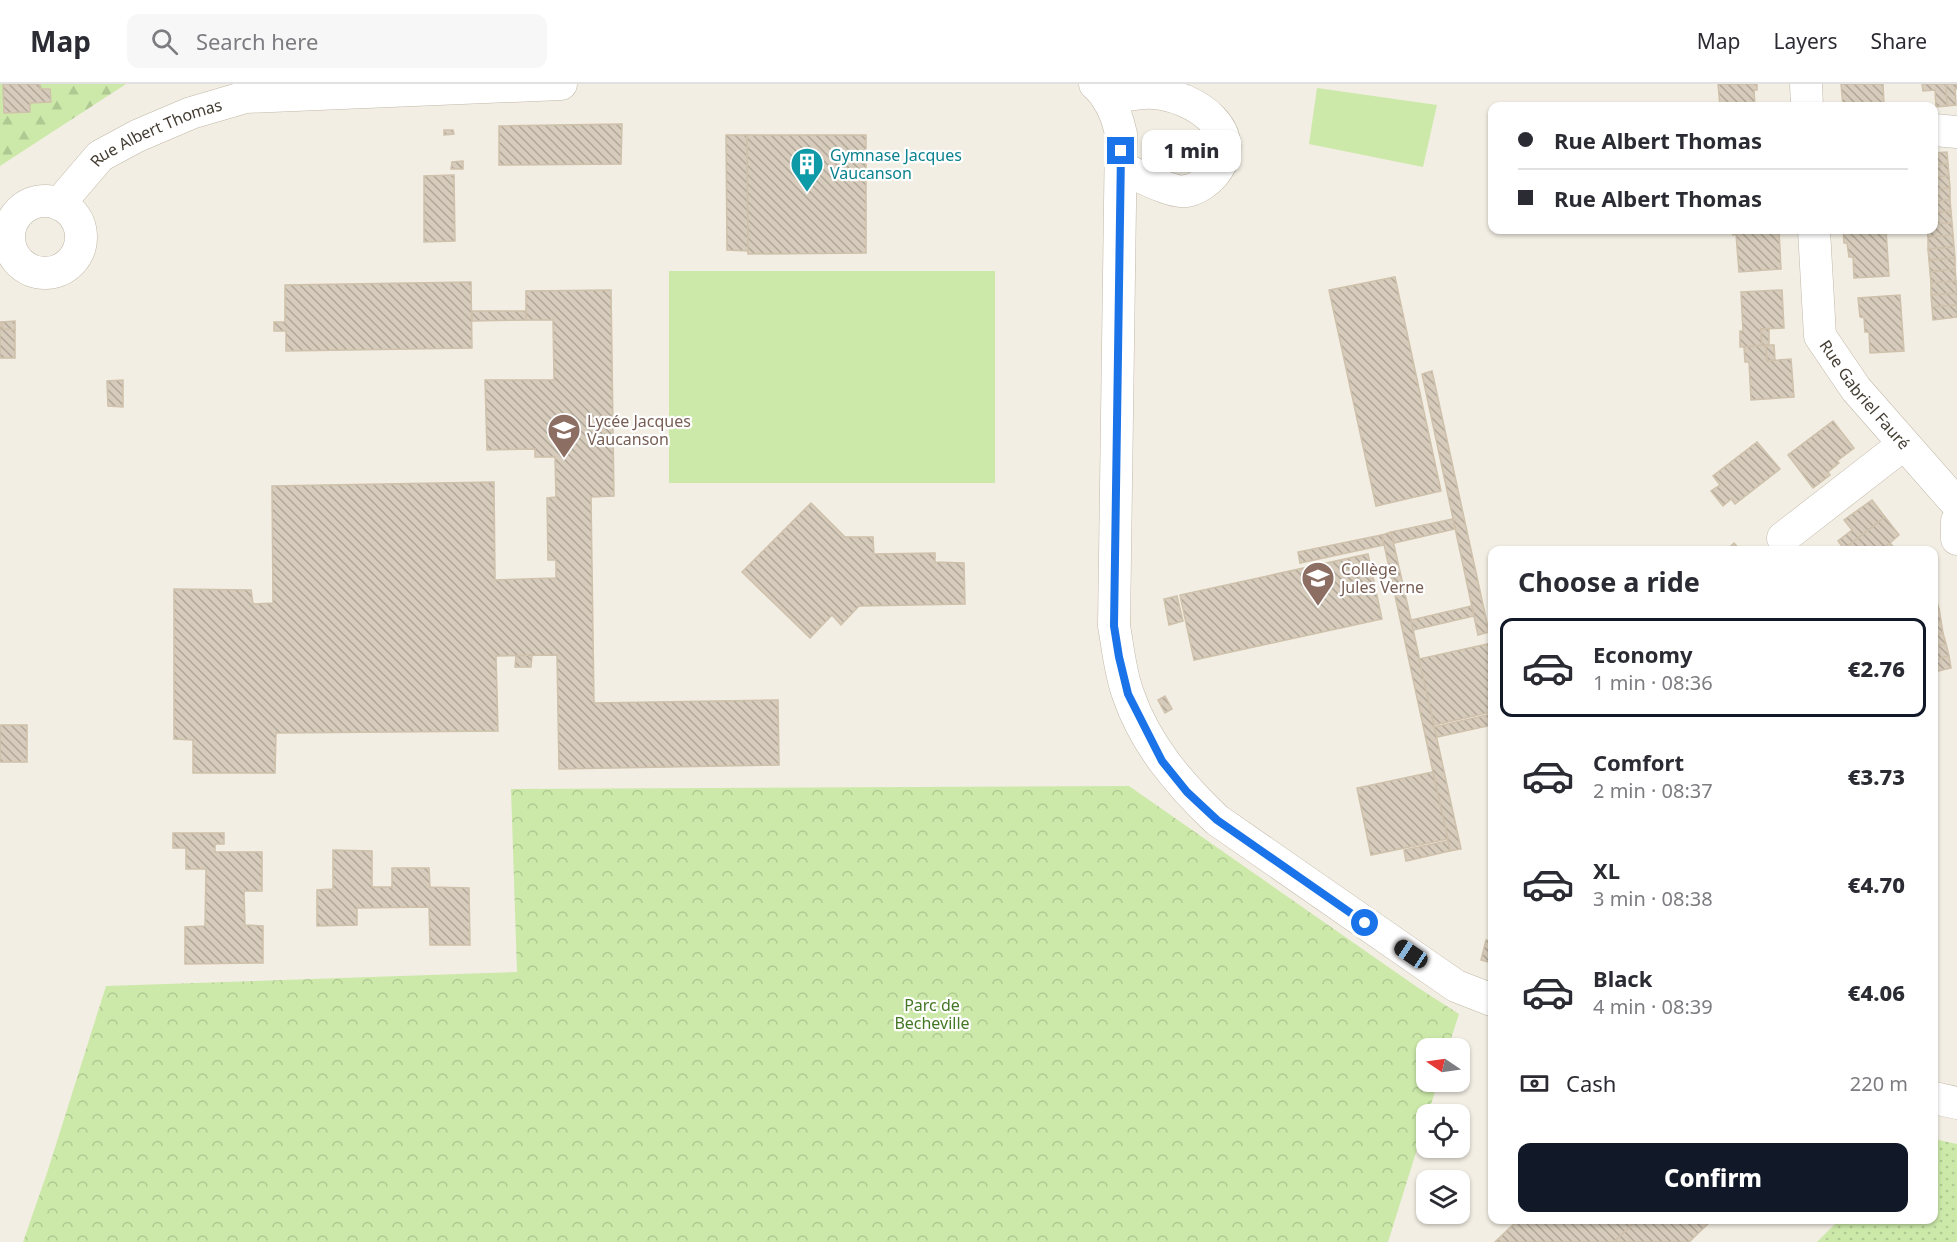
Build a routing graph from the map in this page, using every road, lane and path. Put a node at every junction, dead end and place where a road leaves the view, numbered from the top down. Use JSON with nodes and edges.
{"nodes":[{"id":1,"x":561,"y":84,"type":"edge"},
{"id":2,"x":1806,"y":84,"type":"edge"},
{"id":3,"x":1102,"y":92,"type":"edge"},
{"id":4,"x":1807,"y":102,"type":"edge"},
{"id":5,"x":1938,"y":130,"type":"edge"},
{"id":6,"x":1957,"y":132,"type":"edge"},
{"id":7,"x":1122,"y":168,"type":"junction"},
{"id":8,"x":59,"y":204,"type":"junction"},
{"id":9,"x":1814,"y":234,"type":"edge"},
{"id":10,"x":5,"y":238,"type":"edge"},
{"id":11,"x":1904,"y":444,"type":"junction"},
{"id":12,"x":1957,"y":504,"type":"edge"},
{"id":13,"x":1957,"y":521,"type":"edge"},
{"id":14,"x":1783,"y":538,"type":"dead end"},
{"id":15,"x":1957,"y":539,"type":"edge"},
{"id":16,"x":1488,"y":998,"type":"edge"},
{"id":17,"x":1938,"y":1099,"type":"edge"},
{"id":18,"x":1957,"y":1103,"type":"edge"}],
"edges":[{"from":1,"to":8,"type":"street","name":"Rue Albert Thomas"},
{"from":2,"to":4,"type":"street"},
{"from":3,"to":7,"type":"street"},
{"from":3,"to":7,"type":"street"},
{"from":5,"to":6,"type":"street"},
{"from":7,"to":16,"type":"street"},
{"from":8,"to":10,"type":"street"},
{"from":8,"to":10,"type":"street"},
{"from":9,"to":11,"type":"street","name":"Rue Gabriel Fauré"},
{"from":11,"to":12,"type":"street","name":"Rue Gabriel Fauré"},
{"from":11,"to":14,"type":"street"},
{"from":13,"to":15,"type":"street"},
{"from":17,"to":18,"type":"street"}]}
